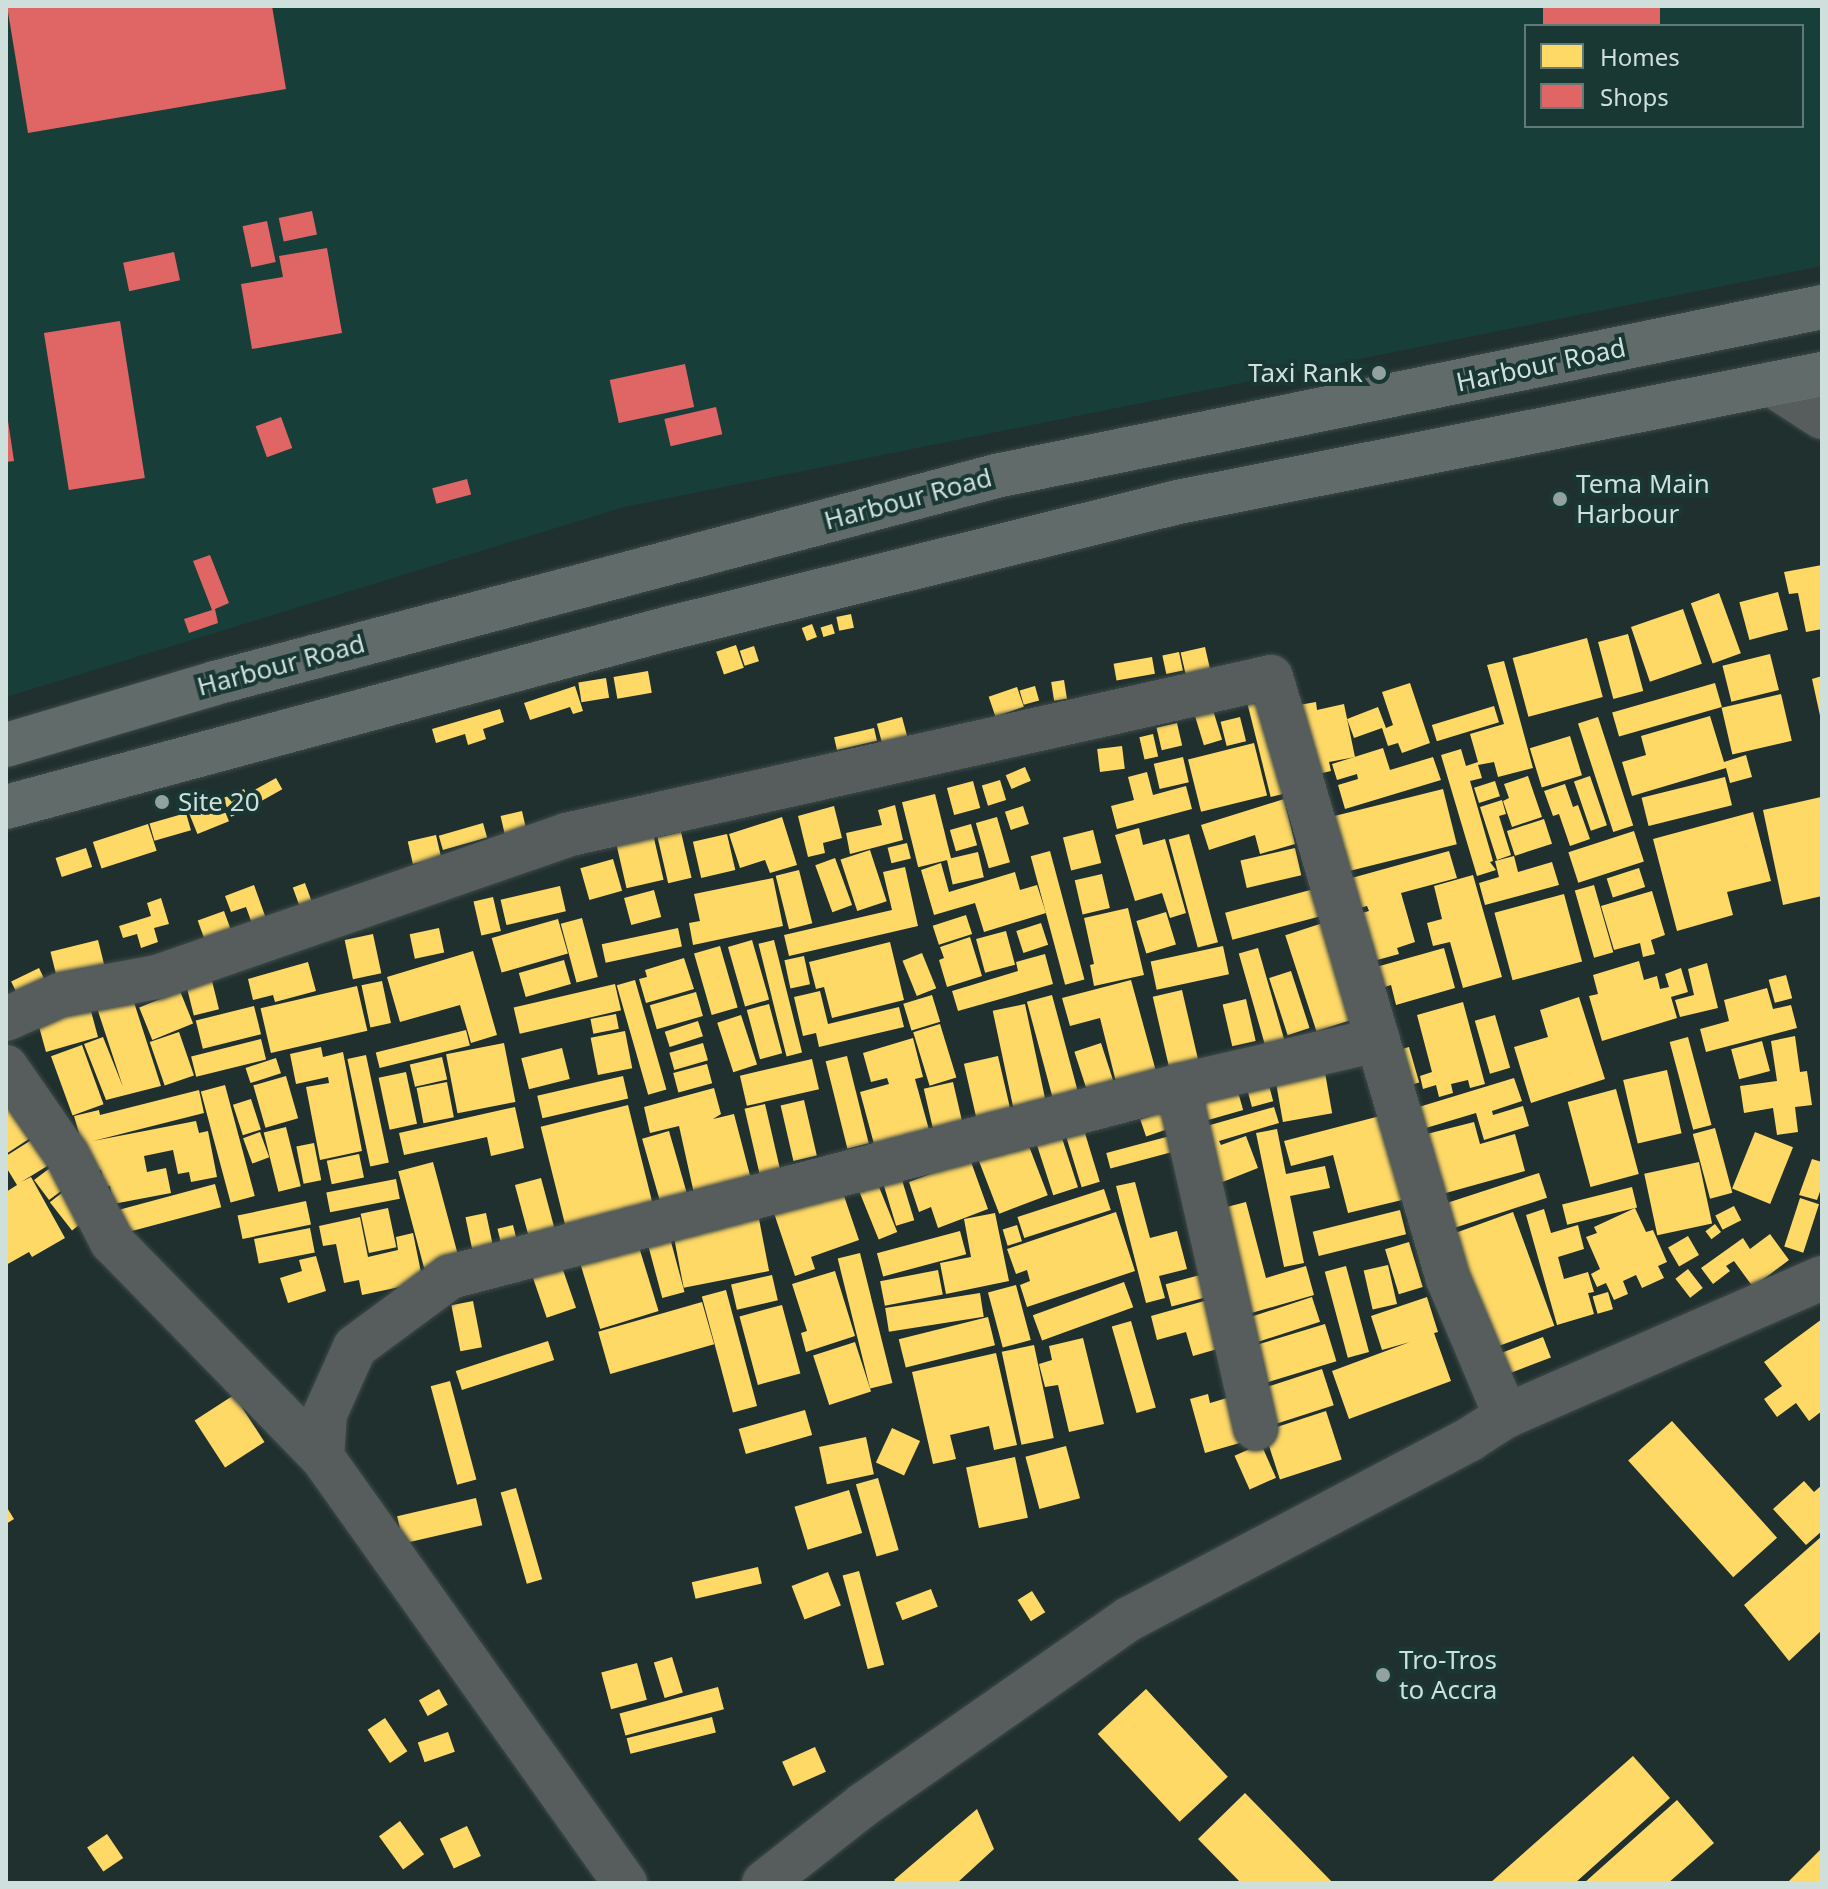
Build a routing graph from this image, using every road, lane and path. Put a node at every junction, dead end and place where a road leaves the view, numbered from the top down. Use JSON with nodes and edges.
{"nodes":[{"id":1,"x":1822,"y":307,"type":"edge"},
{"id":2,"x":1822,"y":374,"type":"edge"},
{"id":3,"x":1771,"y":384,"type":"junction"},
{"id":4,"x":1822,"y":417,"type":"edge"},
{"id":5,"x":6,"y":745,"type":"edge"},
{"id":6,"x":6,"y":807,"type":"edge"},
{"id":7,"x":6,"y":1019,"type":"edge"},
{"id":8,"x":1378,"y":1040,"type":"junction"},
{"id":9,"x":6,"y":1067,"type":"edge"},
{"id":10,"x":1178,"y":1086,"type":"junction"},
{"id":11,"x":1822,"y":1278,"type":"edge"},
{"id":12,"x":1506,"y":1416,"type":"junction"},
{"id":13,"x":1256,"y":1428,"type":"dead end"},
{"id":14,"x":322,"y":1457,"type":"junction"},
{"id":15,"x":625,"y":1883,"type":"edge"},
{"id":16,"x":764,"y":1883,"type":"edge"}],
"edges":[{"from":1,"to":5,"type":"highway","name":"Harbour Road"},
{"from":2,"to":3,"type":"highway"},
{"from":3,"to":4,"type":"street"},
{"from":3,"to":6,"type":"highway"},
{"from":7,"to":8,"type":"street"},
{"from":8,"to":10,"type":"street"},
{"from":8,"to":12,"type":"street"},
{"from":9,"to":14,"type":"street"},
{"from":10,"to":13,"type":"street"},
{"from":10,"to":14,"type":"street"},
{"from":11,"to":12,"type":"street"},
{"from":12,"to":16,"type":"street"},
{"from":14,"to":15,"type":"street"}]}
